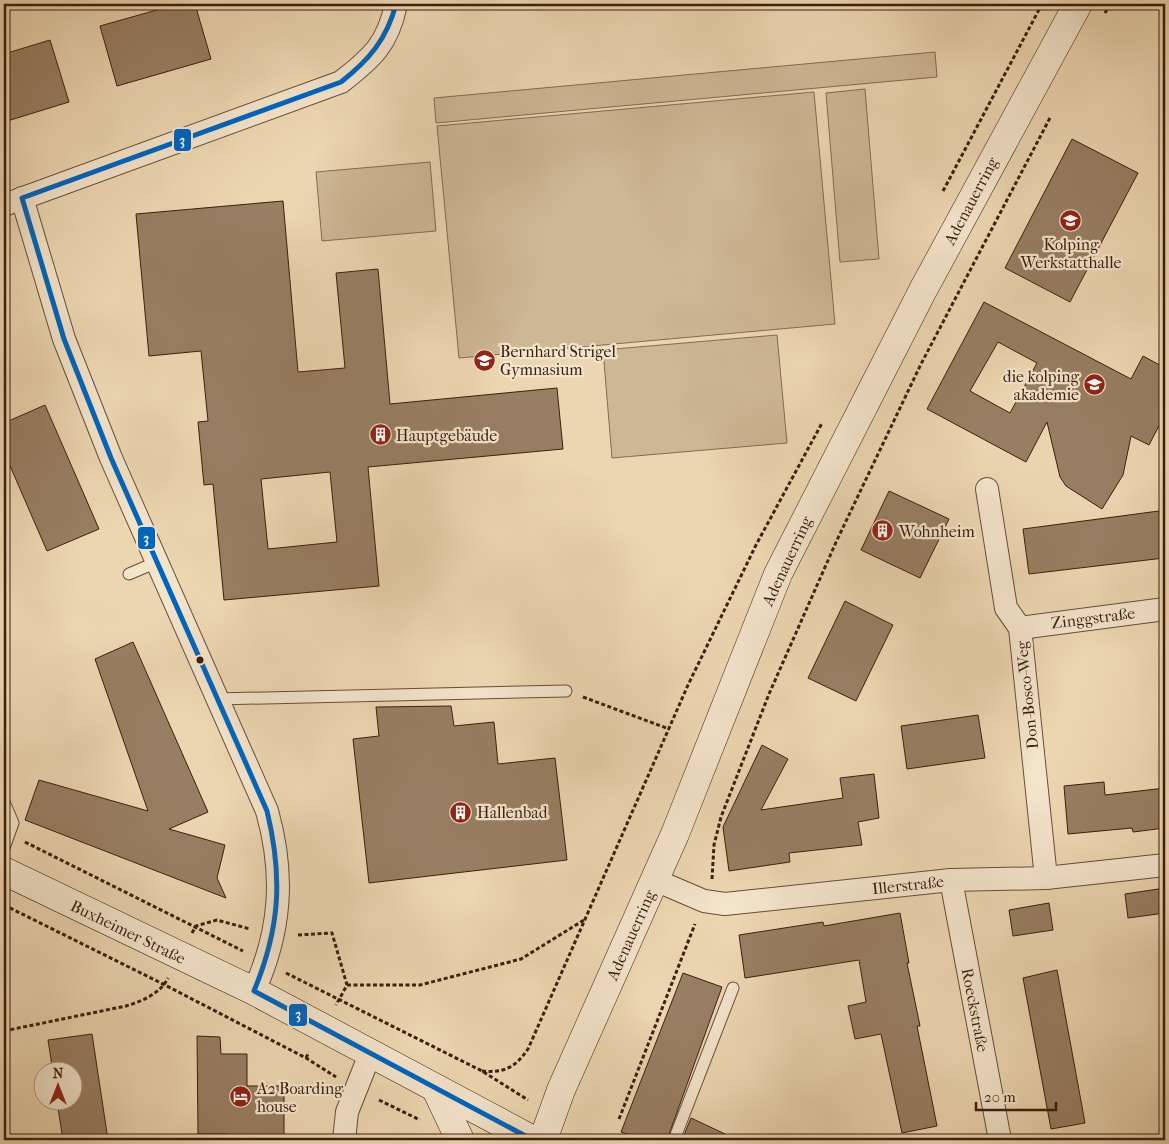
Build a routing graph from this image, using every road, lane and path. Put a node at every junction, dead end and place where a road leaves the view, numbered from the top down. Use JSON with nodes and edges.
{"nodes":[{"id":1,"x":396,"y":4,"type":"edge"},
{"id":2,"x":1078,"y":4,"type":"edge"},
{"id":3,"x":1110,"y":4,"type":"edge"},
{"id":4,"x":1102,"y":19,"type":"dead end"},
{"id":5,"x":1054,"y":111,"type":"dead end"},
{"id":6,"x":13,"y":202,"type":"edge"},
{"id":7,"x":987,"y":489,"type":"dead end"},
{"id":8,"x":157,"y":562,"type":"junction"},
{"id":9,"x":129,"y":574,"type":"dead end"},
{"id":10,"x":1165,"y":609,"type":"edge"},
{"id":11,"x":1020,"y":628,"type":"junction"},
{"id":12,"x":566,"y":691,"type":"joint"},
{"id":13,"x":216,"y":699,"type":"junction"},
{"id":14,"x":669,"y":729,"type":"dead end"},
{"id":15,"x":4,"y":802,"type":"edge"},
{"id":16,"x":8,"y":835,"type":"junction"},
{"id":17,"x":4,"y":848,"type":"edge"},
{"id":18,"x":1165,"y":865,"type":"edge"},
{"id":19,"x":4,"y":871,"type":"edge"},
{"id":20,"x":1046,"y":878,"type":"junction"},
{"id":21,"x":655,"y":880,"type":"junction"},
{"id":22,"x":951,"y":880,"type":"junction"},
{"id":23,"x":704,"y":901,"type":"junction"},
{"id":24,"x":4,"y":904,"type":"edge"},
{"id":25,"x":586,"y":919,"type":"dead end"},
{"id":26,"x":196,"y":926,"type":"dead end"},
{"id":27,"x":165,"y":985,"type":"junction"},
{"id":28,"x":347,"y":985,"type":"dead end"},
{"id":29,"x":733,"y":988,"type":"dead end"},
{"id":30,"x":254,"y":991,"type":"junction"},
{"id":31,"x":340,"y":998,"type":"dead end"},
{"id":32,"x":4,"y":1031,"type":"edge"},
{"id":33,"x":370,"y":1054,"type":"junction"},
{"id":34,"x":482,"y":1071,"type":"dead end"},
{"id":35,"x":355,"y":1089,"type":"junction"},
{"id":36,"x":436,"y":1089,"type":"junction"},
{"id":37,"x":618,"y":1119,"type":"dead end"},
{"id":38,"x":424,"y":1126,"type":"dead end"},
{"id":39,"x":344,"y":1140,"type":"edge"},
{"id":40,"x":460,"y":1140,"type":"edge"},
{"id":41,"x":533,"y":1140,"type":"edge"},
{"id":42,"x":544,"y":1140,"type":"edge"},
{"id":43,"x":674,"y":1140,"type":"edge"},
{"id":44,"x":1000,"y":1140,"type":"edge"}],
"edges":[{"from":1,"to":6,"type":"street"},
{"from":2,"to":21,"type":"main road","name":"Adenauerring"},
{"from":3,"to":4,"type":"path"},
{"from":5,"to":23,"type":"path"},
{"from":6,"to":8,"type":"street"},
{"from":7,"to":11,"type":"street","name":"Don-Bosco-Weg"},
{"from":8,"to":9,"type":"lane"},
{"from":8,"to":13,"type":"street"},
{"from":10,"to":11,"type":"street","name":"Zinggstraße"},
{"from":11,"to":20,"type":"street","name":"Don-Bosco-Weg"},
{"from":12,"to":13,"type":"lane"},
{"from":12,"to":14,"type":"path"},
{"from":13,"to":30,"type":"street"},
{"from":15,"to":16,"type":"lane"},
{"from":16,"to":17,"type":"lane"},
{"from":16,"to":26,"type":"path"},
{"from":18,"to":20,"type":"street","name":"Illerstraße"},
{"from":19,"to":30,"type":"main road","name":"Buxheimer Straße"},
{"from":20,"to":22,"type":"street","name":"Illerstraße"},
{"from":21,"to":23,"type":"street","name":"Illerstraße"},
{"from":21,"to":42,"type":"main road","name":"Adenauerring"},
{"from":22,"to":23,"type":"street","name":"Illerstraße"},
{"from":22,"to":44,"type":"street","name":"Roeckstraße"},
{"from":23,"to":37,"type":"path"},
{"from":24,"to":27,"type":"path"},
{"from":25,"to":28,"type":"path"},
{"from":27,"to":32,"type":"path"},
{"from":27,"to":35,"type":"path"},
{"from":29,"to":43,"type":"lane"},
{"from":30,"to":33,"type":"main road","name":"Buxheimer Straße"},
{"from":31,"to":34,"type":"path"},
{"from":33,"to":35,"type":"street"},
{"from":33,"to":36,"type":"main road","name":"Buxheimer Straße"},
{"from":35,"to":38,"type":"path"},
{"from":35,"to":39,"type":"street"},
{"from":36,"to":40,"type":"main road"},
{"from":36,"to":41,"type":"main road","name":"Buxheimer Straße"}]}
